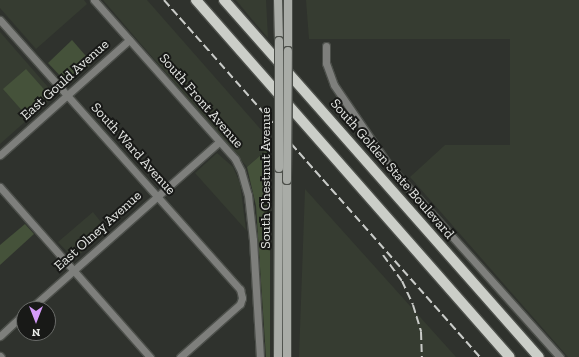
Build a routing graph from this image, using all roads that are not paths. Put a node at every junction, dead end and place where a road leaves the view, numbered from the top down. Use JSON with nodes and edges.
{"nodes":[{"id":1,"x":94,"y":0,"type":"edge"},
{"id":2,"x":196,"y":0,"type":"edge"},
{"id":3,"x":224,"y":0,"type":"edge"},
{"id":4,"x":278,"y":0,"type":"edge"},
{"id":5,"x":288,"y":0,"type":"edge"},
{"id":6,"x":0,"y":20,"type":"edge"},
{"id":7,"x":129,"y":40,"type":"junction"},
{"id":8,"x":326,"y":46,"type":"dead end"},
{"id":9,"x":67,"y":95,"type":"junction"},
{"id":10,"x":219,"y":142,"type":"junction"},
{"id":11,"x":0,"y":156,"type":"edge"},
{"id":12,"x":0,"y":186,"type":"edge"},
{"id":13,"x":157,"y":196,"type":"junction"},
{"id":14,"x":74,"y":270,"type":"junction"},
{"id":15,"x":39,"y":301,"type":"edge"},
{"id":16,"x":16,"y":321,"type":"edge"},
{"id":17,"x":0,"y":336,"type":"edge"},
{"id":18,"x":150,"y":357,"type":"edge"},
{"id":19,"x":180,"y":357,"type":"edge"},
{"id":20,"x":260,"y":357,"type":"edge"},
{"id":21,"x":278,"y":357,"type":"edge"},
{"id":22,"x":287,"y":357,"type":"edge"},
{"id":23,"x":510,"y":357,"type":"edge"},
{"id":24,"x":539,"y":357,"type":"edge"},
{"id":25,"x":560,"y":357,"type":"edge"}],
"edges":[{"from":1,"to":7,"type":"street","name":"South Front Avenue"},
{"from":2,"to":23,"type":"main road"},
{"from":3,"to":24,"type":"main road","name":"South Golden State Boulevard"},
{"from":4,"to":21,"type":"main road","name":"South Chestnut Avenue","bridge":true},
{"from":5,"to":22,"type":"main road","name":"South Chestnut Avenue","bridge":true},
{"from":6,"to":9,"type":"street","name":"South Ward Avenue"},
{"from":7,"to":9,"type":"street","name":"East Gould Avenue"},
{"from":7,"to":10,"type":"street","name":"South Front Avenue"},
{"from":8,"to":25,"type":"street"},
{"from":9,"to":11,"type":"street","name":"East Gould Avenue"},
{"from":9,"to":13,"type":"street","name":"South Ward Avenue"},
{"from":10,"to":13,"type":"street","name":"East Olney Avenue"},
{"from":10,"to":20,"type":"street","name":"South Front Avenue"},
{"from":12,"to":14,"type":"street"},
{"from":13,"to":14,"type":"street","name":"East Olney Avenue"},
{"from":13,"to":19,"type":"street","name":"South Ward Avenue"},
{"from":14,"to":15,"type":"street","name":"East Olney Avenue"},
{"from":14,"to":18,"type":"street"},
{"from":16,"to":17,"type":"street"}]}
